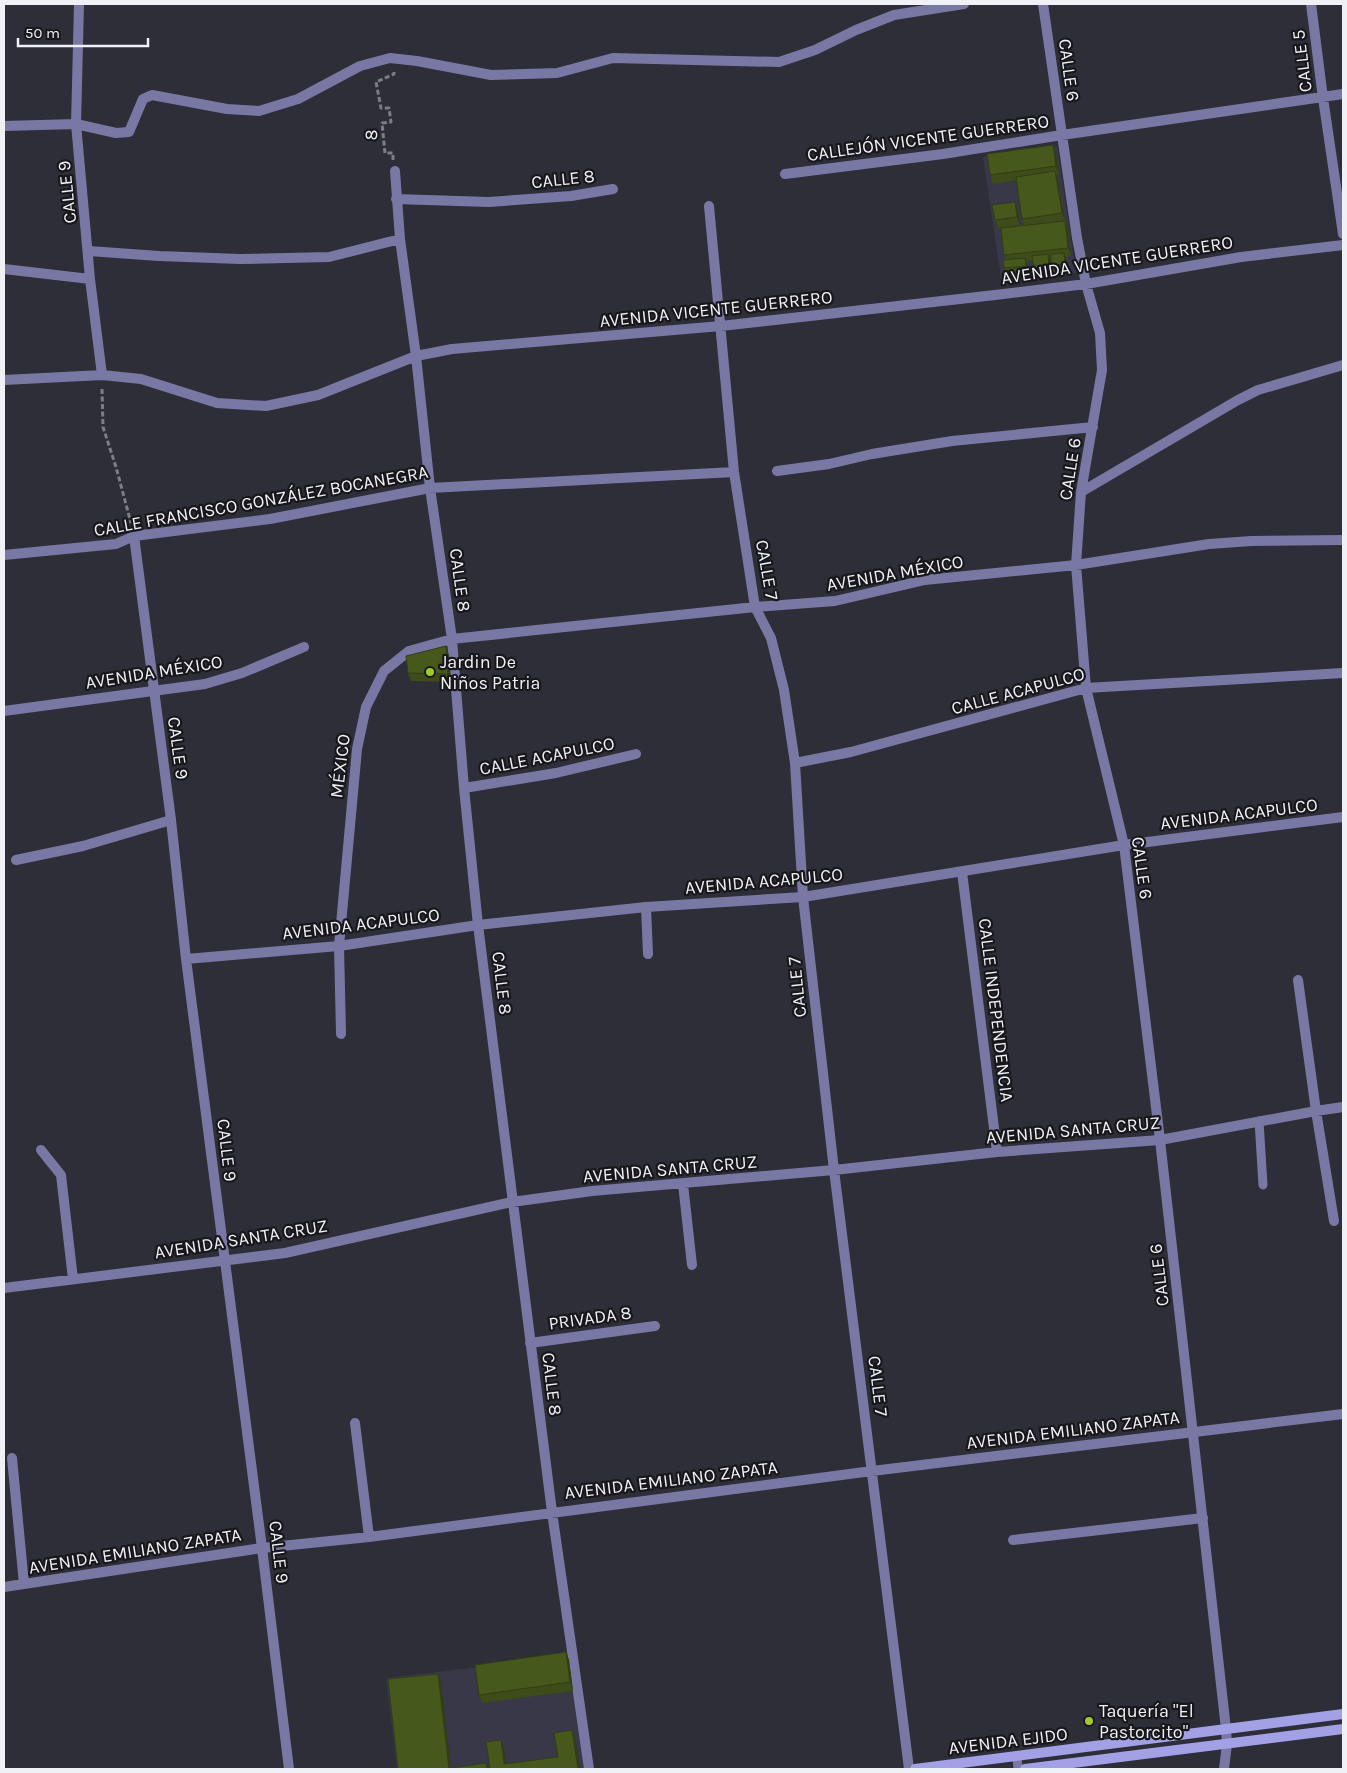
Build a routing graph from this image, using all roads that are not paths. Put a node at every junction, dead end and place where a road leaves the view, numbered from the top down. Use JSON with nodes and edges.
{"nodes":[{"id":1,"x":78,"y":4,"type":"edge"},
{"id":2,"x":964,"y":4,"type":"edge"},
{"id":3,"x":1043,"y":4,"type":"edge"},
{"id":4,"x":1312,"y":4,"type":"edge"},
{"id":5,"x":1343,"y":94,"type":"edge"},
{"id":6,"x":1322,"y":98,"type":"junction"},
{"id":7,"x":76,"y":124,"type":"junction"},
{"id":8,"x":4,"y":126,"type":"edge"},
{"id":9,"x":1062,"y":135,"type":"junction"},
{"id":10,"x":395,"y":171,"type":"road end"},
{"id":11,"x":785,"y":174,"type":"dead end"},
{"id":12,"x":613,"y":189,"type":"dead end"},
{"id":13,"x":396,"y":198,"type":"junction"},
{"id":14,"x":709,"y":206,"type":"dead end"},
{"id":15,"x":1343,"y":234,"type":"edge"},
{"id":16,"x":400,"y":239,"type":"junction"},
{"id":17,"x":1343,"y":245,"type":"edge"},
{"id":18,"x":89,"y":251,"type":"junction"},
{"id":19,"x":4,"y":269,"type":"edge"},
{"id":20,"x":90,"y":279,"type":"junction"},
{"id":21,"x":1086,"y":284,"type":"junction"},
{"id":22,"x":721,"y":326,"type":"junction"},
{"id":23,"x":416,"y":356,"type":"junction"},
{"id":24,"x":1343,"y":365,"type":"edge"},
{"id":25,"x":102,"y":375,"type":"junction"},
{"id":26,"x":4,"y":380,"type":"edge"},
{"id":27,"x":1093,"y":427,"type":"junction"},
{"id":28,"x":777,"y":471,"type":"dead end"},
{"id":29,"x":734,"y":472,"type":"junction"},
{"id":30,"x":430,"y":488,"type":"junction"},
{"id":31,"x":1081,"y":492,"type":"junction"},
{"id":32,"x":134,"y":536,"type":"junction"},
{"id":33,"x":1343,"y":540,"type":"edge"},
{"id":34,"x":4,"y":555,"type":"edge"},
{"id":35,"x":1076,"y":565,"type":"junction"},
{"id":36,"x":755,"y":607,"type":"junction"},
{"id":37,"x":452,"y":639,"type":"junction"},
{"id":38,"x":304,"y":647,"type":"dead end"},
{"id":39,"x":1343,"y":673,"type":"edge"},
{"id":40,"x":1086,"y":688,"type":"junction"},
{"id":41,"x":154,"y":691,"type":"junction"},
{"id":42,"x":4,"y":711,"type":"edge"},
{"id":43,"x":636,"y":754,"type":"dead end"},
{"id":44,"x":795,"y":763,"type":"junction"},
{"id":45,"x":464,"y":788,"type":"junction"},
{"id":46,"x":1343,"y":817,"type":"edge"},
{"id":47,"x":171,"y":820,"type":"junction"},
{"id":48,"x":1124,"y":845,"type":"junction"},
{"id":49,"x":16,"y":860,"type":"dead end"},
{"id":50,"x":962,"y":872,"type":"junction"},
{"id":51,"x":803,"y":897,"type":"junction"},
{"id":52,"x":646,"y":907,"type":"junction"},
{"id":53,"x":478,"y":925,"type":"junction"},
{"id":54,"x":339,"y":946,"type":"junction"},
{"id":55,"x":648,"y":954,"type":"dead end"},
{"id":56,"x":186,"y":959,"type":"junction"},
{"id":57,"x":1298,"y":980,"type":"dead end"},
{"id":58,"x":341,"y":1034,"type":"dead end"},
{"id":59,"x":1343,"y":1107,"type":"edge"},
{"id":60,"x":1316,"y":1111,"type":"junction"},
{"id":61,"x":1259,"y":1121,"type":"junction"},
{"id":62,"x":1160,"y":1140,"type":"junction"},
{"id":63,"x":41,"y":1150,"type":"dead end"},
{"id":64,"x":997,"y":1152,"type":"junction"},
{"id":65,"x":834,"y":1170,"type":"junction"},
{"id":66,"x":683,"y":1184,"type":"junction"},
{"id":67,"x":1263,"y":1185,"type":"dead end"},
{"id":68,"x":512,"y":1202,"type":"junction"},
{"id":69,"x":1334,"y":1221,"type":"dead end"},
{"id":70,"x":225,"y":1260,"type":"junction"},
{"id":71,"x":692,"y":1265,"type":"dead end"},
{"id":72,"x":73,"y":1279,"type":"junction"},
{"id":73,"x":4,"y":1288,"type":"edge"},
{"id":74,"x":655,"y":1326,"type":"dead end"},
{"id":75,"x":530,"y":1343,"type":"junction"},
{"id":76,"x":1343,"y":1414,"type":"edge"},
{"id":77,"x":355,"y":1424,"type":"dead end"},
{"id":78,"x":1193,"y":1432,"type":"junction"},
{"id":79,"x":12,"y":1458,"type":"dead end"},
{"id":80,"x":872,"y":1471,"type":"junction"},
{"id":81,"x":552,"y":1512,"type":"junction"},
{"id":82,"x":1203,"y":1518,"type":"junction"},
{"id":83,"x":369,"y":1537,"type":"junction"},
{"id":84,"x":1013,"y":1540,"type":"dead end"},
{"id":85,"x":262,"y":1548,"type":"junction"},
{"id":86,"x":24,"y":1584,"type":"junction"},
{"id":87,"x":4,"y":1587,"type":"edge"},
{"id":88,"x":1343,"y":1714,"type":"edge"},
{"id":89,"x":1226,"y":1729,"type":"junction"},
{"id":90,"x":1343,"y":1729,"type":"edge"},
{"id":91,"x":1227,"y":1744,"type":"junction"},
{"id":92,"x":1017,"y":1756,"type":"junction"},
{"id":93,"x":289,"y":1769,"type":"edge"},
{"id":94,"x":589,"y":1769,"type":"edge"},
{"id":95,"x":908,"y":1769,"type":"edge"},
{"id":96,"x":915,"y":1769,"type":"edge"},
{"id":97,"x":1018,"y":1769,"type":"edge"},
{"id":98,"x":1025,"y":1769,"type":"edge"},
{"id":99,"x":1224,"y":1769,"type":"edge"}],
"edges":[{"from":1,"to":7,"type":"street","name":"CALLE 9"},
{"from":2,"to":7,"type":"street"},
{"from":3,"to":9,"type":"street","name":"CALLE 6"},
{"from":4,"to":6,"type":"street","name":"CALLE 5"},
{"from":5,"to":6,"type":"street","name":"CALLEJÓN VICENTE GUERRERO"},
{"from":6,"to":9,"type":"street","name":"CALLEJÓN VICENTE GUERRERO"},
{"from":6,"to":15,"type":"street","name":"CALLE 5"},
{"from":7,"to":8,"type":"street"},
{"from":7,"to":18,"type":"street","name":"CALLE 9"},
{"from":9,"to":11,"type":"street","name":"CALLEJÓN VICENTE GUERRERO"},
{"from":9,"to":21,"type":"street","name":"CALLE 6"},
{"from":10,"to":13,"type":"street","name":"CALLE 8"},
{"from":12,"to":13,"type":"street","name":"CALLE 8"},
{"from":13,"to":16,"type":"street","name":"CALLE 8"},
{"from":14,"to":22,"type":"street","name":"CALLE 7"},
{"from":16,"to":18,"type":"street"},
{"from":16,"to":23,"type":"street","name":"CALLE 8"},
{"from":17,"to":21,"type":"street","name":"AVENIDA VICENTE GUERRERO"},
{"from":18,"to":20,"type":"street","name":"CALLE 9"},
{"from":19,"to":20,"type":"street"},
{"from":20,"to":25,"type":"street","name":"CALLE 9"},
{"from":21,"to":22,"type":"street","name":"AVENIDA VICENTE GUERRERO"},
{"from":21,"to":27,"type":"street","name":"CALLE 6"},
{"from":22,"to":23,"type":"street","name":"AVENIDA VICENTE GUERRERO"},
{"from":22,"to":29,"type":"street","name":"CALLE 7"},
{"from":23,"to":25,"type":"street","name":"AVENIDA VICENTE GUERRERO"},
{"from":23,"to":30,"type":"street","name":"CALLE 8"},
{"from":24,"to":31,"type":"street"},
{"from":25,"to":26,"type":"street"},
{"from":27,"to":28,"type":"street"},
{"from":27,"to":31,"type":"street","name":"CALLE 6"},
{"from":29,"to":30,"type":"street","name":"CALLE FRANCISCO GONZÁLEZ BOCANEGRA"},
{"from":29,"to":36,"type":"street","name":"CALLE 7"},
{"from":30,"to":32,"type":"street","name":"CALLE FRANCISCO GONZÁLEZ BOCANEGRA"},
{"from":30,"to":37,"type":"street","name":"CALLE 8"},
{"from":31,"to":35,"type":"street","name":"CALLE 6"},
{"from":32,"to":34,"type":"street","name":"CALLE FRANCISCO GONZÁLEZ BOCANEGRA"},
{"from":32,"to":41,"type":"street","name":"CALLE 9"},
{"from":33,"to":35,"type":"street","name":"AVENIDA MÉXICO"},
{"from":35,"to":36,"type":"street","name":"AVENIDA MÉXICO"},
{"from":35,"to":40,"type":"street","name":"CALLE 6"},
{"from":36,"to":37,"type":"street","name":"AVENIDA MÉXICO"},
{"from":36,"to":44,"type":"street","name":"CALLE 7"},
{"from":37,"to":45,"type":"street","name":"CALLE 8"},
{"from":37,"to":54,"type":"street","name":"MÉXICO"},
{"from":38,"to":41,"type":"street","name":"AVENIDA MÉXICO"},
{"from":39,"to":40,"type":"street","name":"CALLE ACAPULCO"},
{"from":40,"to":44,"type":"street","name":"CALLE ACAPULCO"},
{"from":40,"to":48,"type":"street","name":"CALLE 6"},
{"from":41,"to":42,"type":"street","name":"AVENIDA MÉXICO"},
{"from":41,"to":47,"type":"street","name":"CALLE 9"},
{"from":43,"to":45,"type":"street","name":"CALLE ACAPULCO"},
{"from":44,"to":51,"type":"street","name":"CALLE 7"},
{"from":45,"to":53,"type":"street","name":"CALLE 8"},
{"from":46,"to":48,"type":"street","name":"AVENIDA ACAPULCO"},
{"from":47,"to":49,"type":"street"},
{"from":47,"to":56,"type":"street","name":"CALLE 9"},
{"from":48,"to":50,"type":"street","name":"AVENIDA ACAPULCO"},
{"from":48,"to":62,"type":"street","name":"CALLE 6"},
{"from":50,"to":51,"type":"street","name":"AVENIDA ACAPULCO"},
{"from":50,"to":64,"type":"street","name":"CALLE INDEPENDENCIA"},
{"from":51,"to":52,"type":"street","name":"AVENIDA ACAPULCO"},
{"from":51,"to":65,"type":"street","name":"CALLE 7"},
{"from":52,"to":53,"type":"street","name":"AVENIDA ACAPULCO"},
{"from":52,"to":55,"type":"street"},
{"from":53,"to":54,"type":"street","name":"AVENIDA ACAPULCO"},
{"from":53,"to":68,"type":"street","name":"CALLE 8"},
{"from":54,"to":56,"type":"street","name":"AVENIDA ACAPULCO"},
{"from":54,"to":58,"type":"street","name":"MÉXICO"},
{"from":56,"to":70,"type":"street","name":"CALLE 9"},
{"from":57,"to":60,"type":"street"},
{"from":59,"to":60,"type":"street","name":"AVENIDA SANTA CRUZ"},
{"from":60,"to":61,"type":"street","name":"AVENIDA SANTA CRUZ"},
{"from":60,"to":69,"type":"street"},
{"from":61,"to":62,"type":"street","name":"AVENIDA SANTA CRUZ"},
{"from":61,"to":67,"type":"lane"},
{"from":62,"to":64,"type":"street","name":"AVENIDA SANTA CRUZ"},
{"from":62,"to":78,"type":"street","name":"CALLE 6"},
{"from":63,"to":72,"type":"street"},
{"from":64,"to":65,"type":"street","name":"AVENIDA SANTA CRUZ"},
{"from":65,"to":66,"type":"street","name":"AVENIDA SANTA CRUZ"},
{"from":65,"to":80,"type":"street","name":"CALLE 7"},
{"from":66,"to":68,"type":"street","name":"AVENIDA SANTA CRUZ"},
{"from":66,"to":71,"type":"street"},
{"from":68,"to":70,"type":"street","name":"AVENIDA SANTA CRUZ"},
{"from":68,"to":75,"type":"street","name":"CALLE 8"},
{"from":70,"to":72,"type":"street","name":"AVENIDA SANTA CRUZ"},
{"from":70,"to":85,"type":"street","name":"CALLE 9"},
{"from":72,"to":73,"type":"street","name":"AVENIDA SANTA CRUZ"},
{"from":74,"to":75,"type":"street","name":"PRIVADA 8"},
{"from":75,"to":81,"type":"street","name":"CALLE 8"},
{"from":76,"to":78,"type":"street","name":"AVENIDA EMILIANO ZAPATA"},
{"from":77,"to":83,"type":"street"},
{"from":78,"to":80,"type":"street","name":"AVENIDA EMILIANO ZAPATA"},
{"from":78,"to":82,"type":"street","name":"CALLE 6"},
{"from":79,"to":86,"type":"street"},
{"from":80,"to":81,"type":"street","name":"AVENIDA EMILIANO ZAPATA"},
{"from":80,"to":95,"type":"street","name":"CALLE 7"},
{"from":81,"to":83,"type":"street","name":"AVENIDA EMILIANO ZAPATA"},
{"from":81,"to":94,"type":"street","name":"CALLE 8"},
{"from":82,"to":84,"type":"street"},
{"from":82,"to":89,"type":"street","name":"CALLE 6"},
{"from":83,"to":85,"type":"street","name":"AVENIDA EMILIANO ZAPATA"},
{"from":85,"to":86,"type":"street","name":"AVENIDA EMILIANO ZAPATA"},
{"from":85,"to":93,"type":"street","name":"CALLE 9"},
{"from":86,"to":87,"type":"street","name":"AVENIDA EMILIANO ZAPATA"},
{"from":88,"to":89,"type":"main road","name":"AVENIDA EJIDO"},
{"from":89,"to":91,"type":"street","name":"CALLE 6"},
{"from":89,"to":92,"type":"main road","name":"AVENIDA EJIDO"},
{"from":90,"to":91,"type":"main road","name":"AVENIDA EJIDO"},
{"from":91,"to":98,"type":"main road","name":"AVENIDA EJIDO"},
{"from":91,"to":99,"type":"street","name":"CALLE 6"},
{"from":92,"to":96,"type":"main road","name":"AVENIDA EJIDO"},
{"from":92,"to":97,"type":"lane"}]}
